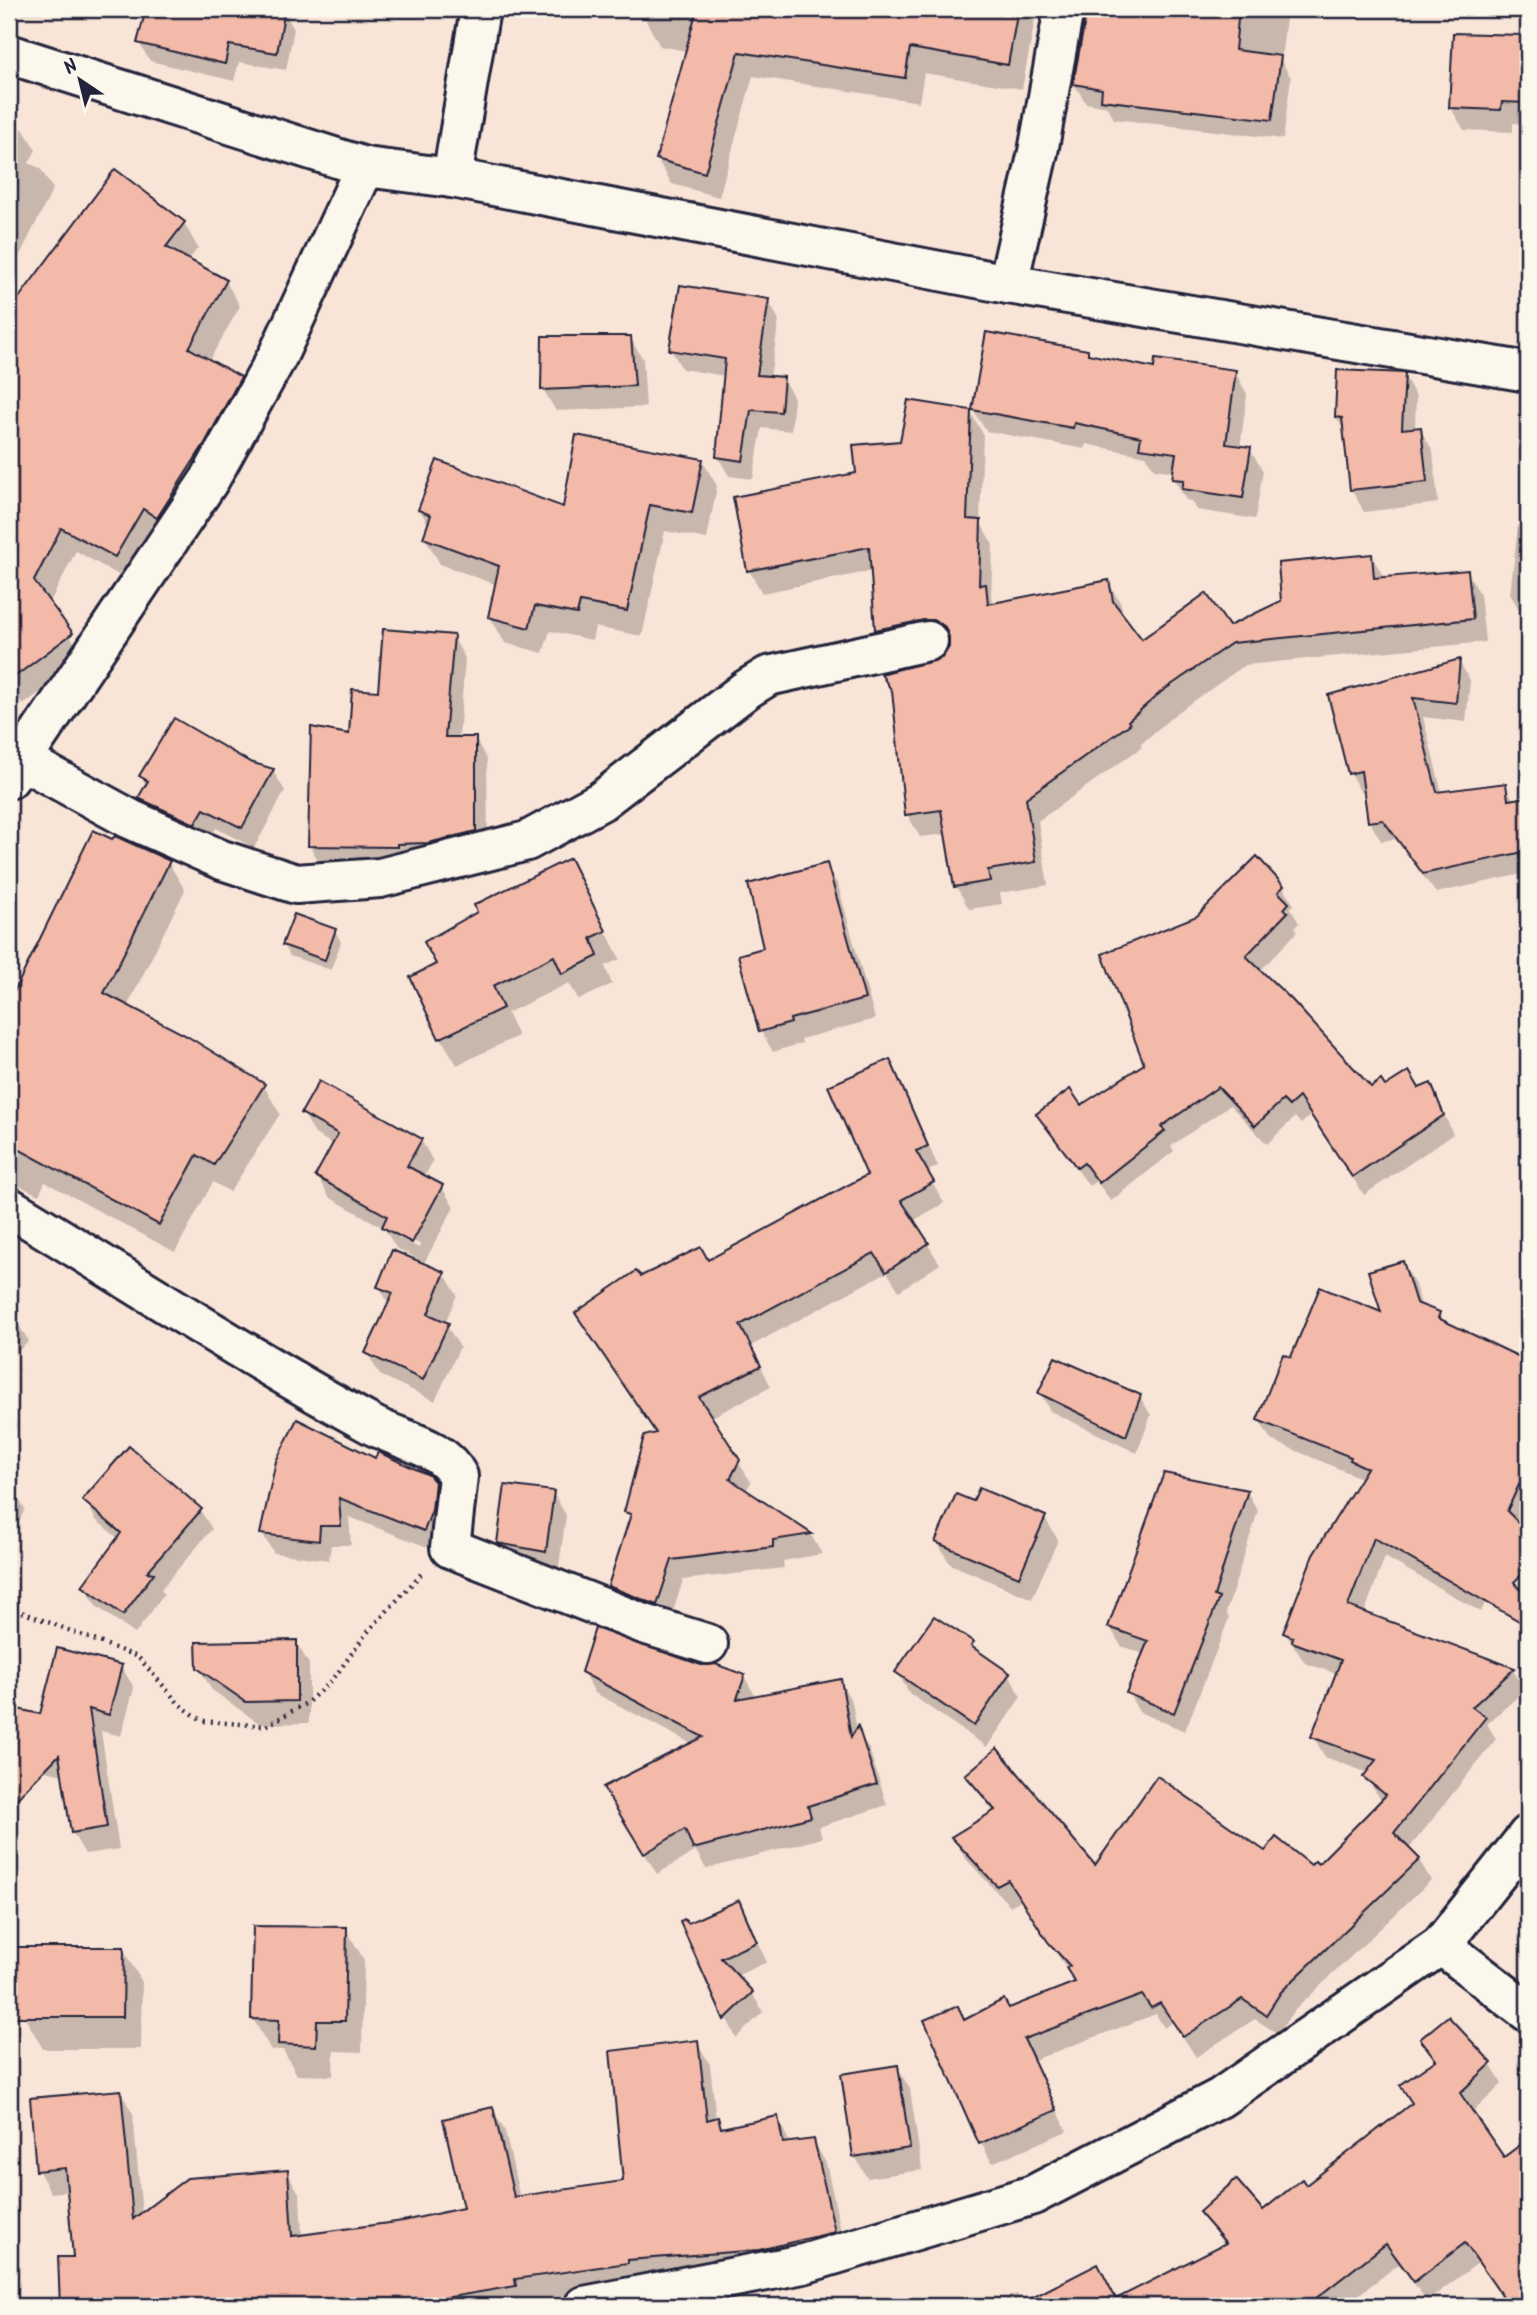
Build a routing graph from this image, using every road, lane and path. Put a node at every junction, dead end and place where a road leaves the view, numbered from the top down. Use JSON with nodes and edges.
{"nodes":[{"id":1,"x":480,"y":9,"type":"edge"},
{"id":2,"x":1064,"y":9,"type":"edge"},
{"id":3,"x":9,"y":54,"type":"edge"},
{"id":4,"x":365,"y":167,"type":"junction"},
{"id":5,"x":452,"y":178,"type":"junction"},
{"id":6,"x":1008,"y":284,"type":"junction"},
{"id":7,"x":1528,"y":372,"type":"edge"},
{"id":8,"x":928,"y":640,"type":"dead end"},
{"id":9,"x":13,"y":764,"type":"edge"},
{"id":10,"x":9,"y":1207,"type":"edge"},
{"id":11,"x":450,"y":1548,"type":"junction"},
{"id":12,"x":9,"y":1607,"type":"edge"},
{"id":13,"x":708,"y":1644,"type":"dead end"},
{"id":14,"x":1528,"y":1835,"type":"edge"},
{"id":15,"x":1441,"y":1945,"type":"junction"},
{"id":16,"x":1528,"y":2012,"type":"edge"},
{"id":17,"x":584,"y":2306,"type":"edge"}],
"edges":[{"from":1,"to":5,"type":"street"},
{"from":2,"to":6,"type":"street"},
{"from":3,"to":4,"type":"street"},
{"from":4,"to":5,"type":"street"},
{"from":4,"to":9,"type":"street"},
{"from":5,"to":6,"type":"street"},
{"from":6,"to":7,"type":"street"},
{"from":8,"to":9,"type":"street"},
{"from":10,"to":11,"type":"street"},
{"from":11,"to":12,"type":"path"},
{"from":11,"to":13,"type":"street"},
{"from":14,"to":15,"type":"street"},
{"from":15,"to":16,"type":"street"},
{"from":15,"to":17,"type":"street"}]}
